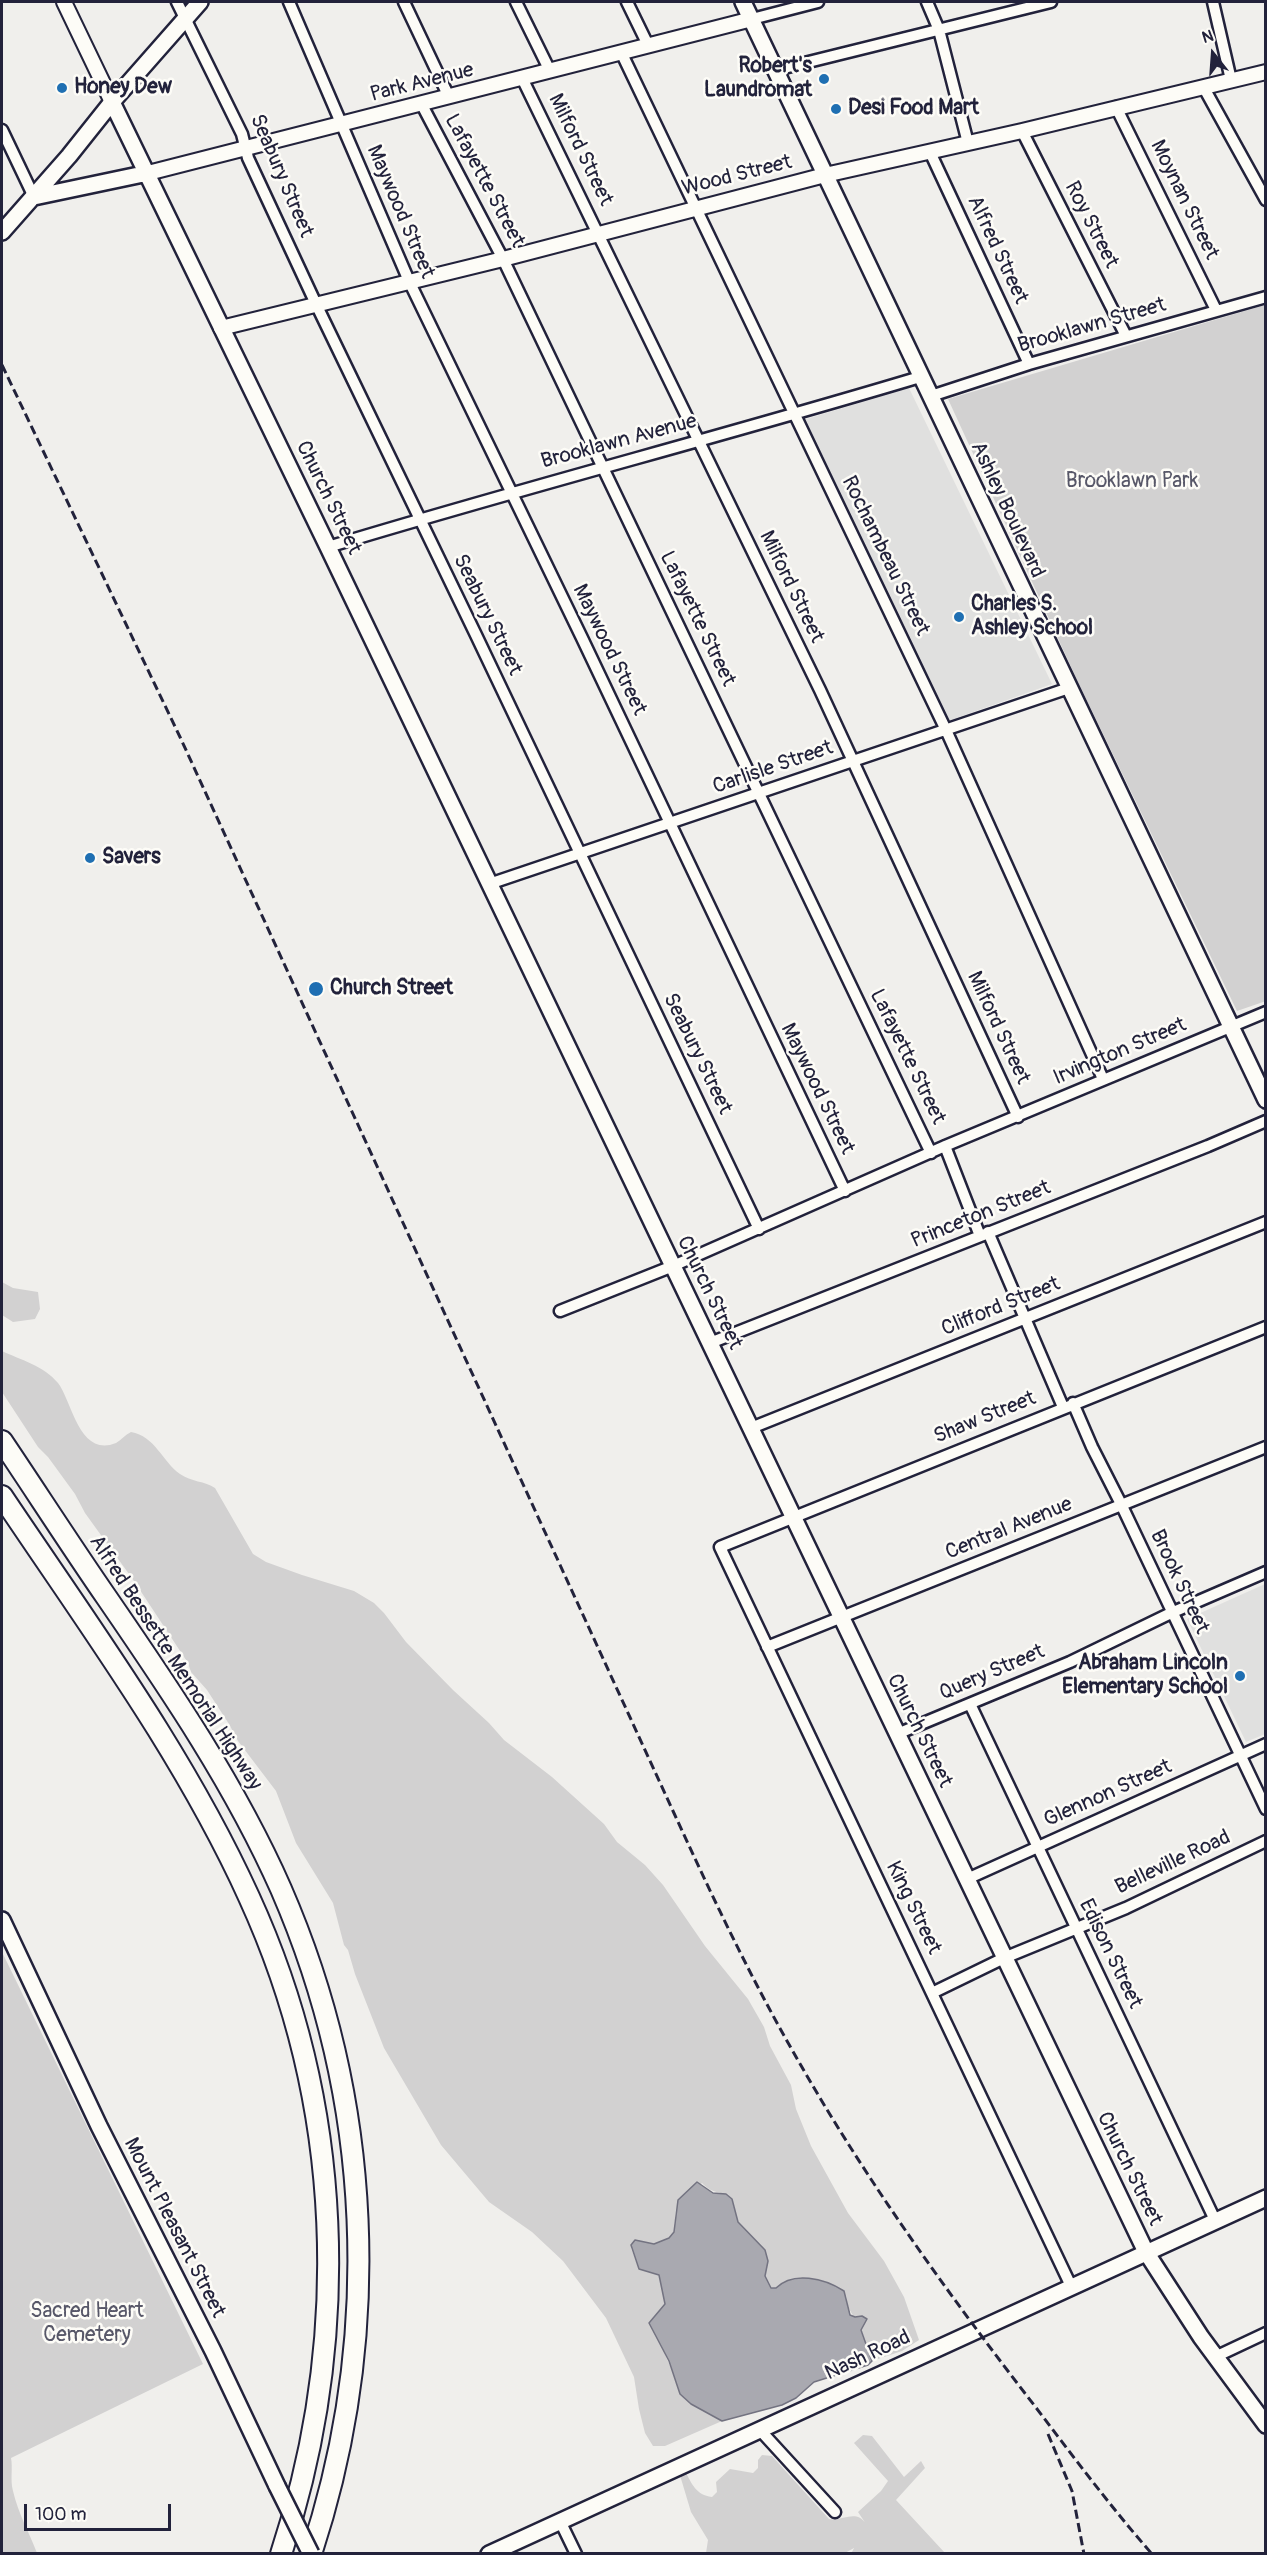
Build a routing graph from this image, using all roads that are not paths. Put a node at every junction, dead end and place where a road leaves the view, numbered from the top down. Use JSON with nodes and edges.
{"nodes":[{"id":1,"x":64,"y":2,"type":"edge"},
{"id":2,"x":177,"y":2,"type":"edge"},
{"id":3,"x":200,"y":2,"type":"edge"},
{"id":4,"x":290,"y":2,"type":"edge"},
{"id":5,"x":404,"y":2,"type":"edge"},
{"id":6,"x":516,"y":2,"type":"edge"},
{"id":7,"x":627,"y":2,"type":"edge"},
{"id":8,"x":743,"y":2,"type":"edge"},
{"id":9,"x":818,"y":2,"type":"edge"},
{"id":10,"x":927,"y":2,"type":"edge"},
{"id":11,"x":1051,"y":2,"type":"edge"},
{"id":12,"x":1213,"y":2,"type":"edge"},
{"id":13,"x":186,"y":16,"type":"junction"},
{"id":14,"x":752,"y":20,"type":"junction"},
{"id":15,"x":939,"y":30,"type":"junction"},
{"id":16,"x":648,"y":45,"type":"junction"},
{"id":17,"x":622,"y":54,"type":"junction"},
{"id":18,"x":776,"y":70,"type":"junction"},
{"id":19,"x":550,"y":71,"type":"junction"},
{"id":20,"x":1266,"y":72,"type":"edge"},
{"id":21,"x":522,"y":78,"type":"junction"},
{"id":22,"x":1231,"y":80,"type":"junction"},
{"id":23,"x":1204,"y":88,"type":"junction"},
{"id":24,"x":449,"y":98,"type":"junction"},
{"id":25,"x":112,"y":102,"type":"junction"},
{"id":26,"x":422,"y":105,"type":"junction"},
{"id":27,"x":1116,"y":107,"type":"junction"},
{"id":28,"x":341,"y":125,"type":"junction"},
{"id":29,"x":2,"y":130,"type":"edge"},
{"id":30,"x":1022,"y":131,"type":"junction"},
{"id":31,"x":968,"y":143,"type":"junction"},
{"id":32,"x":245,"y":147,"type":"junction"},
{"id":33,"x":930,"y":152,"type":"junction"},
{"id":34,"x":148,"y":173,"type":"junction"},
{"id":35,"x":825,"y":175,"type":"junction"},
{"id":36,"x":34,"y":197,"type":"junction"},
{"id":37,"x":1266,"y":200,"type":"edge"},
{"id":38,"x":695,"y":208,"type":"junction"},
{"id":39,"x":2,"y":232,"type":"edge"},
{"id":40,"x":600,"y":233,"type":"junction"},
{"id":41,"x":503,"y":258,"type":"junction"},
{"id":42,"x":409,"y":281,"type":"junction"},
{"id":43,"x":1266,"y":297,"type":"edge"},
{"id":44,"x":316,"y":304,"type":"junction"},
{"id":45,"x":1216,"y":310,"type":"junction"},
{"id":46,"x":221,"y":328,"type":"junction"},
{"id":47,"x":1126,"y":336,"type":"junction"},
{"id":48,"x":1029,"y":364,"type":"junction"},
{"id":49,"x":920,"y":377,"type":"junction"},
{"id":50,"x":930,"y":396,"type":"junction"},
{"id":51,"x":795,"y":414,"type":"junction"},
{"id":52,"x":698,"y":441,"type":"junction"},
{"id":53,"x":602,"y":467,"type":"junction"},
{"id":54,"x":510,"y":492,"type":"junction"},
{"id":55,"x":419,"y":519,"type":"junction"},
{"id":56,"x":328,"y":547,"type":"junction"},
{"id":57,"x":1069,"y":688,"type":"junction"},
{"id":58,"x":946,"y":730,"type":"junction"},
{"id":59,"x":853,"y":761,"type":"junction"},
{"id":60,"x":758,"y":793,"type":"junction"},
{"id":61,"x":669,"y":823,"type":"junction"},
{"id":62,"x":579,"y":854,"type":"junction"},
{"id":63,"x":489,"y":884,"type":"junction"},
{"id":64,"x":1266,"y":1012,"type":"edge"},
{"id":65,"x":1231,"y":1026,"type":"junction"},
{"id":66,"x":1103,"y":1079,"type":"junction"},
{"id":67,"x":1266,"y":1100,"type":"edge"},
{"id":68,"x":1018,"y":1117,"type":"junction"},
{"id":69,"x":1266,"y":1121,"type":"edge"},
{"id":70,"x":945,"y":1146,"type":"junction"},
{"id":71,"x":931,"y":1153,"type":"junction"},
{"id":72,"x":845,"y":1191,"type":"junction"},
{"id":73,"x":1266,"y":1222,"type":"edge"},
{"id":74,"x":759,"y":1229,"type":"junction"},
{"id":75,"x":984,"y":1234,"type":"junction"},
{"id":76,"x":673,"y":1266,"type":"junction"},
{"id":77,"x":560,"y":1311,"type":"dead end"},
{"id":78,"x":1023,"y":1319,"type":"junction"},
{"id":79,"x":1266,"y":1327,"type":"edge"},
{"id":80,"x":710,"y":1343,"type":"junction"},
{"id":81,"x":1068,"y":1405,"type":"junction"},
{"id":82,"x":751,"y":1428,"type":"junction"},
{"id":83,"x":2,"y":1441,"type":"edge"},
{"id":84,"x":1266,"y":1448,"type":"edge"},
{"id":85,"x":2,"y":1496,"type":"edge"},
{"id":86,"x":1121,"y":1504,"type":"junction"},
{"id":87,"x":792,"y":1516,"type":"junction"},
{"id":88,"x":720,"y":1547,"type":"joint"},
{"id":89,"x":1266,"y":1572,"type":"edge"},
{"id":90,"x":1171,"y":1612,"type":"junction"},
{"id":91,"x":842,"y":1617,"type":"junction"},
{"id":92,"x":767,"y":1647,"type":"junction"},
{"id":93,"x":970,"y":1704,"type":"junction"},
{"id":94,"x":897,"y":1734,"type":"junction"},
{"id":95,"x":1266,"y":1744,"type":"edge"},
{"id":96,"x":1239,"y":1755,"type":"junction"},
{"id":97,"x":1266,"y":1809,"type":"edge"},
{"id":98,"x":1266,"y":1841,"type":"edge"},
{"id":99,"x":1037,"y":1846,"type":"junction"},
{"id":100,"x":967,"y":1879,"type":"junction"},
{"id":101,"x":2,"y":1920,"type":"edge"},
{"id":102,"x":1076,"y":1928,"type":"junction"},
{"id":103,"x":1004,"y":1958,"type":"junction"},
{"id":104,"x":932,"y":1993,"type":"junction"},
{"id":105,"x":1266,"y":2198,"type":"edge"},
{"id":106,"x":1215,"y":2220,"type":"junction"},
{"id":107,"x":1146,"y":2252,"type":"junction"},
{"id":108,"x":1071,"y":2286,"type":"junction"},
{"id":109,"x":1266,"y":2333,"type":"edge"},
{"id":110,"x":1215,"y":2357,"type":"junction"},
{"id":111,"x":1266,"y":2425,"type":"edge"},
{"id":112,"x":759,"y":2429,"type":"junction"},
{"id":113,"x":835,"y":2512,"type":"dead end"},
{"id":114,"x":560,"y":2521,"type":"junction"},
{"id":115,"x":281,"y":2553,"type":"edge"},
{"id":116,"x":311,"y":2553,"type":"edge"},
{"id":117,"x":489,"y":2553,"type":"edge"},
{"id":118,"x":576,"y":2553,"type":"edge"}],
"edges":[{"from":1,"to":25,"type":"street","name":"Church Street"},
{"from":2,"to":13,"type":"street","name":"Seabury Street"},
{"from":3,"to":13,"type":"main road"},
{"from":4,"to":28,"type":"street","name":"Maywood Street"},
{"from":5,"to":24,"type":"street"},
{"from":6,"to":19,"type":"street"},
{"from":7,"to":16,"type":"street"},
{"from":8,"to":14,"type":"main road","name":"Ashley Boulevard"},
{"from":9,"to":14,"type":"street","name":"Park Avenue"},
{"from":10,"to":15,"type":"street"},
{"from":11,"to":15,"type":"street"},
{"from":12,"to":22,"type":"street"},
{"from":13,"to":25,"type":"main road"},
{"from":13,"to":32,"type":"street","name":"Seabury Street"},
{"from":14,"to":16,"type":"street","name":"Park Avenue"},
{"from":14,"to":18,"type":"main road","name":"Ashley Boulevard"},
{"from":15,"to":18,"type":"street"},
{"from":15,"to":31,"type":"street"},
{"from":16,"to":17,"type":"street","name":"Park Avenue"},
{"from":17,"to":19,"type":"street","name":"Park Avenue"},
{"from":17,"to":38,"type":"street","name":"Rochambeau Street"},
{"from":18,"to":35,"type":"main road","name":"Ashley Boulevard"},
{"from":19,"to":21,"type":"street","name":"Park Avenue"},
{"from":20,"to":22,"type":"street","name":"Wood Street"},
{"from":21,"to":24,"type":"street","name":"Park Avenue"},
{"from":21,"to":40,"type":"street","name":"Milford Street"},
{"from":22,"to":23,"type":"street","name":"Wood Street"},
{"from":23,"to":27,"type":"street","name":"Wood Street"},
{"from":23,"to":37,"type":"street"},
{"from":24,"to":26,"type":"street","name":"Park Avenue"},
{"from":25,"to":34,"type":"main road","name":"Church Street"},
{"from":25,"to":36,"type":"main road"},
{"from":26,"to":28,"type":"street","name":"Park Avenue"},
{"from":26,"to":41,"type":"street","name":"Lafayette Street"},
{"from":27,"to":30,"type":"street","name":"Wood Street"},
{"from":27,"to":45,"type":"street","name":"Moynan Street"},
{"from":28,"to":32,"type":"street","name":"Park Avenue"},
{"from":28,"to":42,"type":"street","name":"Maywood Street"},
{"from":29,"to":36,"type":"street"},
{"from":30,"to":31,"type":"street","name":"Wood Street"},
{"from":30,"to":47,"type":"street","name":"Roy Street"},
{"from":31,"to":33,"type":"street","name":"Wood Street"},
{"from":32,"to":34,"type":"street","name":"Park Avenue"},
{"from":32,"to":44,"type":"street","name":"Seabury Street"},
{"from":33,"to":35,"type":"street","name":"Wood Street"},
{"from":33,"to":48,"type":"street","name":"Alfred Street"},
{"from":34,"to":36,"type":"main road","name":"Park Avenue"},
{"from":34,"to":46,"type":"main road","name":"Church Street"},
{"from":35,"to":38,"type":"street","name":"Wood Street"},
{"from":35,"to":49,"type":"main road","name":"Ashley Boulevard"},
{"from":36,"to":39,"type":"main road"},
{"from":38,"to":40,"type":"street","name":"Wood Street"},
{"from":38,"to":51,"type":"street","name":"Rochambeau Street"},
{"from":40,"to":41,"type":"street","name":"Wood Street"},
{"from":40,"to":52,"type":"street","name":"Milford Street"},
{"from":41,"to":42,"type":"street","name":"Wood Street"},
{"from":41,"to":53,"type":"street","name":"Lafayette Street"},
{"from":42,"to":44,"type":"street","name":"Wood Street"},
{"from":42,"to":54,"type":"street","name":"Maywood Street"},
{"from":43,"to":45,"type":"street","name":"Brooklawn Street"},
{"from":44,"to":46,"type":"street","name":"Wood Street"},
{"from":44,"to":55,"type":"street","name":"Seabury Street"},
{"from":45,"to":47,"type":"street","name":"Brooklawn Street"},
{"from":46,"to":56,"type":"main road","name":"Church Street"},
{"from":47,"to":48,"type":"street","name":"Brooklawn Street"},
{"from":48,"to":50,"type":"street","name":"Brooklawn Street"},
{"from":49,"to":50,"type":"main road","name":"Ashley Boulevard"},
{"from":49,"to":51,"type":"street","name":"Brooklawn Avenue"},
{"from":50,"to":57,"type":"main road","name":"Ashley Boulevard"},
{"from":51,"to":52,"type":"street","name":"Brooklawn Avenue"},
{"from":51,"to":58,"type":"street","name":"Rochambeau Street"},
{"from":52,"to":53,"type":"street","name":"Brooklawn Avenue"},
{"from":52,"to":59,"type":"street","name":"Milford Street"},
{"from":53,"to":54,"type":"street","name":"Brooklawn Avenue"},
{"from":53,"to":60,"type":"street","name":"Lafayette Street"},
{"from":54,"to":55,"type":"street","name":"Brooklawn Avenue"},
{"from":54,"to":61,"type":"street","name":"Maywood Street"},
{"from":55,"to":56,"type":"street","name":"Brooklawn Avenue"},
{"from":55,"to":62,"type":"street","name":"Seabury Street"},
{"from":56,"to":63,"type":"main road","name":"Church Street"},
{"from":57,"to":58,"type":"street","name":"Carlisle Street"},
{"from":57,"to":65,"type":"main road","name":"Ashley Boulevard"},
{"from":58,"to":59,"type":"street","name":"Carlisle Street"},
{"from":58,"to":66,"type":"street","name":"Rochambeau Street"},
{"from":59,"to":60,"type":"street","name":"Carlisle Street"},
{"from":59,"to":68,"type":"street","name":"Milford Street"},
{"from":60,"to":61,"type":"street","name":"Carlisle Street"},
{"from":60,"to":71,"type":"street","name":"Lafayette Street"},
{"from":61,"to":62,"type":"street","name":"Carlisle Street"},
{"from":61,"to":72,"type":"street","name":"Maywood Street"},
{"from":62,"to":63,"type":"street","name":"Carlisle Street"},
{"from":62,"to":74,"type":"street","name":"Seabury Street"},
{"from":63,"to":76,"type":"main road","name":"Church Street"},
{"from":64,"to":65,"type":"street","name":"Irvington Street"},
{"from":65,"to":66,"type":"street","name":"Irvington Street"},
{"from":65,"to":67,"type":"main road","name":"Ashley Boulevard"},
{"from":66,"to":68,"type":"street","name":"Irvington Street"},
{"from":68,"to":70,"type":"street","name":"Irvington Street"},
{"from":69,"to":75,"type":"street","name":"Princeton Street"},
{"from":70,"to":71,"type":"street","name":"Irvington Street"},
{"from":70,"to":75,"type":"street","name":"Brook Street"},
{"from":71,"to":72,"type":"street","name":"Irvington Street"},
{"from":72,"to":74,"type":"street","name":"Irvington Street"},
{"from":73,"to":78,"type":"street","name":"Clifford Street"},
{"from":74,"to":76,"type":"street","name":"Irvington Street"},
{"from":75,"to":78,"type":"street","name":"Brook Street"},
{"from":75,"to":80,"type":"street","name":"Princeton Street"},
{"from":76,"to":77,"type":"street","name":"Irvington Street"},
{"from":76,"to":80,"type":"main road","name":"Church Street"},
{"from":78,"to":81,"type":"street","name":"Brook Street"},
{"from":78,"to":82,"type":"street","name":"Clifford Street"},
{"from":79,"to":81,"type":"street","name":"Shaw Street"},
{"from":80,"to":82,"type":"main road","name":"Church Street"},
{"from":81,"to":86,"type":"street","name":"Brook Street"},
{"from":81,"to":87,"type":"street","name":"Shaw Street"},
{"from":82,"to":87,"type":"main road","name":"Church Street"},
{"from":83,"to":116,"type":"highway","name":"Alfred Bessette Memorial Highway"},
{"from":84,"to":86,"type":"street","name":"Central Avenue"},
{"from":85,"to":115,"type":"highway"},
{"from":86,"to":90,"type":"street","name":"Brook Street"},
{"from":86,"to":91,"type":"street","name":"Central Avenue"},
{"from":87,"to":88,"type":"street","name":"Shaw Street"},
{"from":87,"to":91,"type":"main road","name":"Church Street"},
{"from":88,"to":92,"type":"street","name":"King Street"},
{"from":89,"to":90,"type":"street","name":"Query Street"},
{"from":90,"to":93,"type":"street","name":"Query Street"},
{"from":90,"to":96,"type":"street","name":"Brook Street"},
{"from":91,"to":92,"type":"street","name":"Central Avenue"},
{"from":91,"to":94,"type":"main road","name":"Church Street"},
{"from":92,"to":104,"type":"street","name":"King Street"},
{"from":93,"to":94,"type":"street","name":"Query Street"},
{"from":93,"to":99,"type":"street","name":"Edison Street"},
{"from":94,"to":100,"type":"main road","name":"Church Street"},
{"from":95,"to":96,"type":"street","name":"Glennon Street"},
{"from":96,"to":97,"type":"street","name":"Brook Street"},
{"from":96,"to":99,"type":"street","name":"Glennon Street"},
{"from":98,"to":102,"type":"street","name":"Belleville Road"},
{"from":99,"to":100,"type":"street","name":"Glennon Street"},
{"from":99,"to":102,"type":"street","name":"Edison Street"},
{"from":100,"to":103,"type":"main road","name":"Church Street"},
{"from":101,"to":116,"type":"main road","name":"Mount Pleasant Street","bridge":true},
{"from":102,"to":103,"type":"street","name":"Belleville Road"},
{"from":102,"to":106,"type":"street","name":"Edison Street"},
{"from":103,"to":104,"type":"street","name":"Belleville Road"},
{"from":103,"to":107,"type":"main road","name":"Church Street"},
{"from":104,"to":108,"type":"street","name":"King Street"},
{"from":105,"to":106,"type":"main road","name":"Nash Road"},
{"from":106,"to":107,"type":"main road","name":"Nash Road"},
{"from":107,"to":108,"type":"main road","name":"Nash Road"},
{"from":107,"to":110,"type":"main road","name":"Church Street"},
{"from":108,"to":112,"type":"main road","name":"Nash Road"},
{"from":109,"to":110,"type":"street"},
{"from":110,"to":111,"type":"main road","name":"Church Street"},
{"from":112,"to":113,"type":"street"},
{"from":112,"to":114,"type":"main road","name":"Nash Road"},
{"from":114,"to":117,"type":"main road","name":"Nash Road"},
{"from":114,"to":118,"type":"street"}]}
